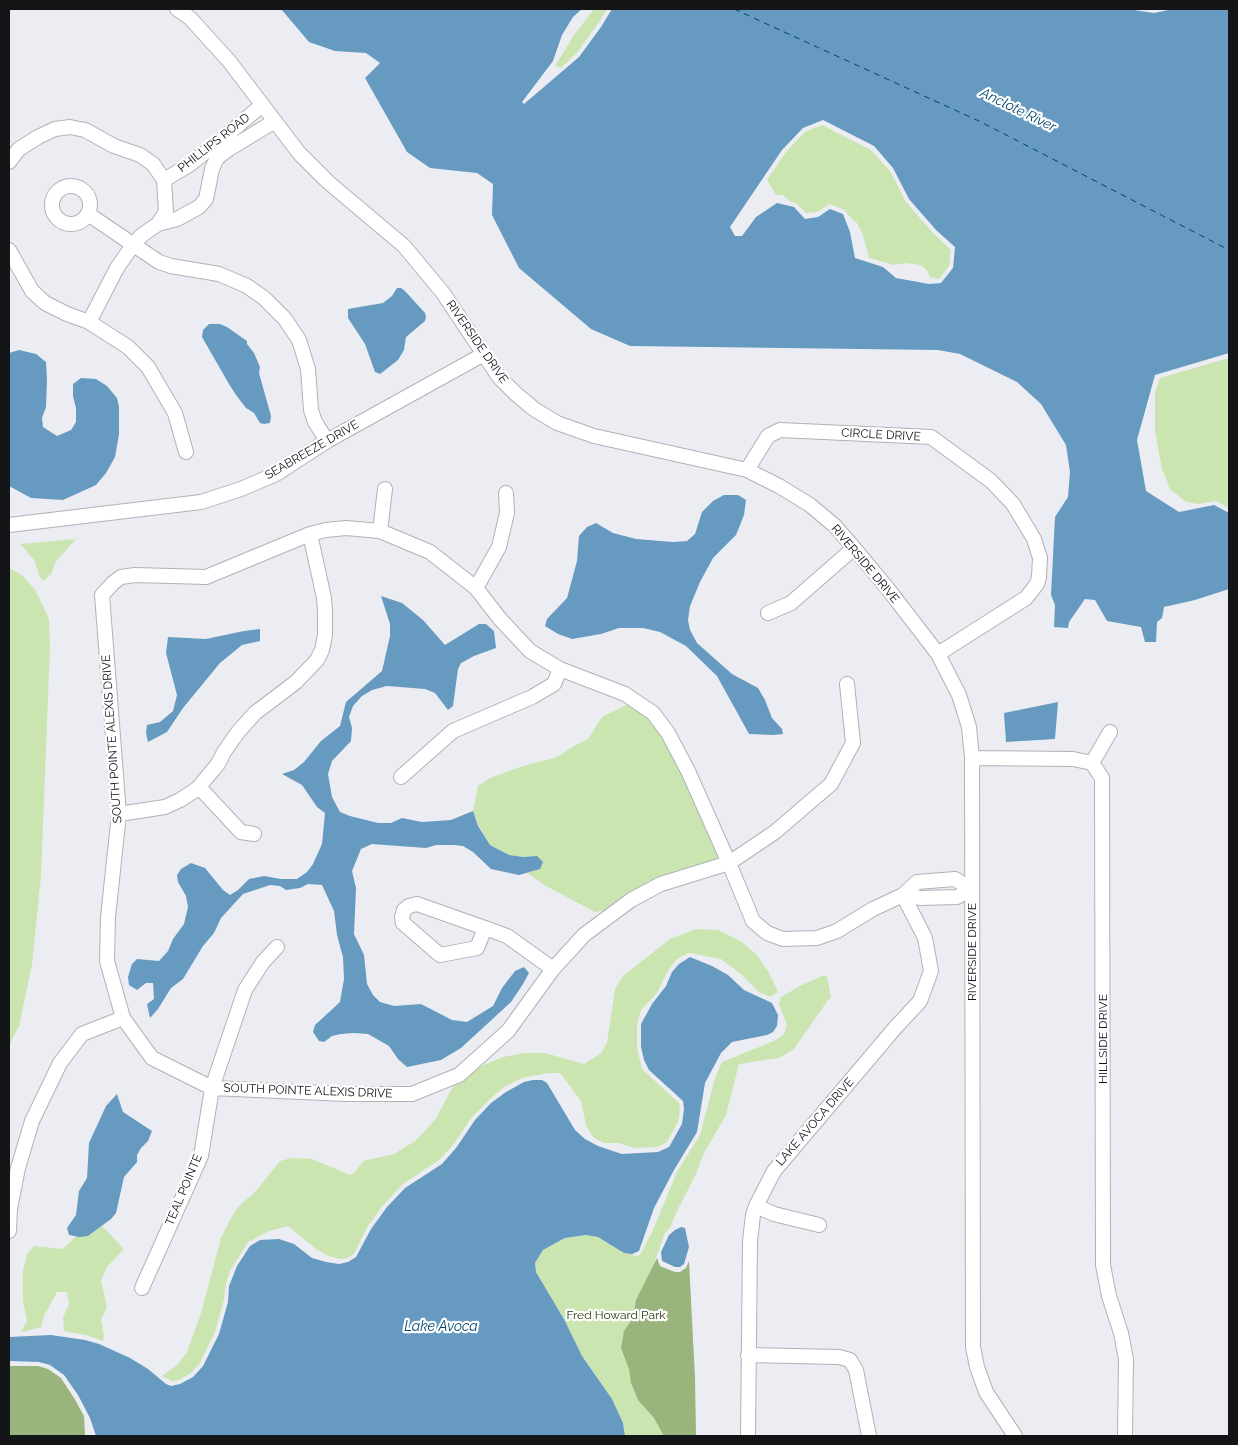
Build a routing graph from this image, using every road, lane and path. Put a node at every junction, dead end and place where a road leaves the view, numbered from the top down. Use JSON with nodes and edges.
{"nodes":[{"id":1,"x":177,"y":9,"type":"edge"},
{"id":2,"x":262,"y":105,"type":"junction"},
{"id":3,"x":275,"y":121,"type":"junction"},
{"id":4,"x":9,"y":162,"type":"edge"},
{"id":5,"x":164,"y":180,"type":"junction"},
{"id":6,"x":88,"y":214,"type":"dead end"},
{"id":7,"x":158,"y":224,"type":"junction"},
{"id":8,"x":133,"y":245,"type":"junction"},
{"id":9,"x":9,"y":250,"type":"edge"},
{"id":10,"x":88,"y":322,"type":"junction"},
{"id":11,"x":484,"y":354,"type":"junction"},
{"id":12,"x":327,"y":441,"type":"junction"},
{"id":13,"x":186,"y":452,"type":"dead end"},
{"id":14,"x":747,"y":470,"type":"junction"},
{"id":15,"x":385,"y":489,"type":"dead end"},
{"id":16,"x":506,"y":493,"type":"dead end"},
{"id":17,"x":9,"y":525,"type":"edge"},
{"id":18,"x":380,"y":531,"type":"junction"},
{"id":19,"x":310,"y":534,"type":"junction"},
{"id":20,"x":854,"y":548,"type":"junction"},
{"id":21,"x":476,"y":588,"type":"junction"},
{"id":22,"x":768,"y":613,"type":"dead end"},
{"id":23,"x":938,"y":654,"type":"junction"},
{"id":24,"x":560,"y":669,"type":"junction"},
{"id":25,"x":847,"y":684,"type":"dead end"},
{"id":26,"x":1110,"y":732,"type":"dead end"},
{"id":27,"x":972,"y":758,"type":"junction"},
{"id":28,"x":1092,"y":763,"type":"junction"},
{"id":29,"x":401,"y":777,"type":"dead end"},
{"id":30,"x":199,"y":787,"type":"junction"},
{"id":31,"x":119,"y":814,"type":"junction"},
{"id":32,"x":254,"y":834,"type":"dead end"},
{"id":33,"x":729,"y":863,"type":"junction"},
{"id":34,"x":972,"y":889,"type":"junction"},
{"id":35,"x":903,"y":895,"type":"junction"},
{"id":36,"x":485,"y":928,"type":"junction"},
{"id":37,"x":277,"y":947,"type":"dead end"},
{"id":38,"x":553,"y":969,"type":"junction"},
{"id":39,"x":123,"y":1018,"type":"junction"},
{"id":40,"x":212,"y":1088,"type":"junction"},
{"id":41,"x":756,"y":1206,"type":"junction"},
{"id":42,"x":819,"y":1226,"type":"dead end"},
{"id":43,"x":9,"y":1231,"type":"edge"},
{"id":44,"x":142,"y":1288,"type":"dead end"},
{"id":45,"x":748,"y":1354,"type":"junction"},
{"id":46,"x":748,"y":1436,"type":"edge"},
{"id":47,"x":870,"y":1436,"type":"edge"},
{"id":48,"x":1015,"y":1436,"type":"edge"},
{"id":49,"x":1125,"y":1436,"type":"edge"}],
"edges":[{"from":1,"to":2,"type":"street","name":"RIVERSIDE DRIVE"},
{"from":2,"to":3,"type":"street","name":"RIVERSIDE DRIVE"},
{"from":2,"to":5,"type":"street","name":"PHILLIPS ROAD"},
{"from":3,"to":7,"type":"street","name":"PHILLIPS ROAD"},
{"from":3,"to":11,"type":"street","name":"RIVERSIDE DRIVE"},
{"from":4,"to":5,"type":"street"},
{"from":5,"to":7,"type":"street"},
{"from":6,"to":8,"type":"street"},
{"from":7,"to":8,"type":"street"},
{"from":8,"to":10,"type":"street"},
{"from":8,"to":12,"type":"street"},
{"from":9,"to":10,"type":"street"},
{"from":10,"to":13,"type":"street"},
{"from":11,"to":12,"type":"street","name":"SEABREEZE DRIVE"},
{"from":11,"to":14,"type":"street","name":"RIVERSIDE DRIVE"},
{"from":12,"to":17,"type":"street","name":"SEABREEZE DRIVE"},
{"from":14,"to":20,"type":"street","name":"RIVERSIDE DRIVE"},
{"from":14,"to":23,"type":"street","name":"CIRCLE DRIVE"},
{"from":15,"to":18,"type":"street"},
{"from":16,"to":21,"type":"street"},
{"from":18,"to":19,"type":"street","name":"SOUTH POINTE ALEXIS DRIVE"},
{"from":18,"to":21,"type":"street","name":"SOUTH POINTE ALEXIS DRIVE"},
{"from":19,"to":30,"type":"street"},
{"from":19,"to":31,"type":"street","name":"SOUTH POINTE ALEXIS DRIVE"},
{"from":20,"to":22,"type":"street"},
{"from":20,"to":23,"type":"street","name":"RIVERSIDE DRIVE"},
{"from":21,"to":24,"type":"street","name":"SOUTH POINTE ALEXIS DRIVE"},
{"from":23,"to":27,"type":"street","name":"RIVERSIDE DRIVE"},
{"from":24,"to":29,"type":"street"},
{"from":24,"to":33,"type":"street","name":"SOUTH POINTE ALEXIS DRIVE"},
{"from":25,"to":33,"type":"street"},
{"from":26,"to":28,"type":"street"},
{"from":27,"to":28,"type":"street"},
{"from":27,"to":34,"type":"street","name":"RIVERSIDE DRIVE"},
{"from":28,"to":49,"type":"street","name":"HILLSIDE DRIVE"},
{"from":30,"to":31,"type":"street"},
{"from":30,"to":32,"type":"street"},
{"from":31,"to":39,"type":"street","name":"SOUTH POINTE ALEXIS DRIVE"},
{"from":33,"to":35,"type":"street","name":"SOUTH POINTE ALEXIS DRIVE"},
{"from":33,"to":38,"type":"street","name":"SOUTH POINTE ALEXIS DRIVE"},
{"from":34,"to":35,"type":"street","name":"SOUTH POINTE ALEXIS DRIVE"},
{"from":34,"to":48,"type":"street","name":"RIVERSIDE DRIVE"},
{"from":35,"to":41,"type":"street","name":"LAKE AVOCA DRIVE"},
{"from":36,"to":36,"type":"street"},
{"from":36,"to":38,"type":"street"},
{"from":37,"to":40,"type":"street","name":"TEAL POINTE"},
{"from":38,"to":40,"type":"street","name":"SOUTH POINTE ALEXIS DRIVE"},
{"from":39,"to":40,"type":"street","name":"SOUTH POINTE ALEXIS DRIVE"},
{"from":39,"to":43,"type":"street"},
{"from":40,"to":44,"type":"street","name":"TEAL POINTE"},
{"from":41,"to":42,"type":"street"},
{"from":41,"to":45,"type":"street","name":"LAKE AVOCA DRIVE"},
{"from":45,"to":46,"type":"street","name":"LAKE AVOCA DRIVE"},
{"from":45,"to":47,"type":"street"}]}
